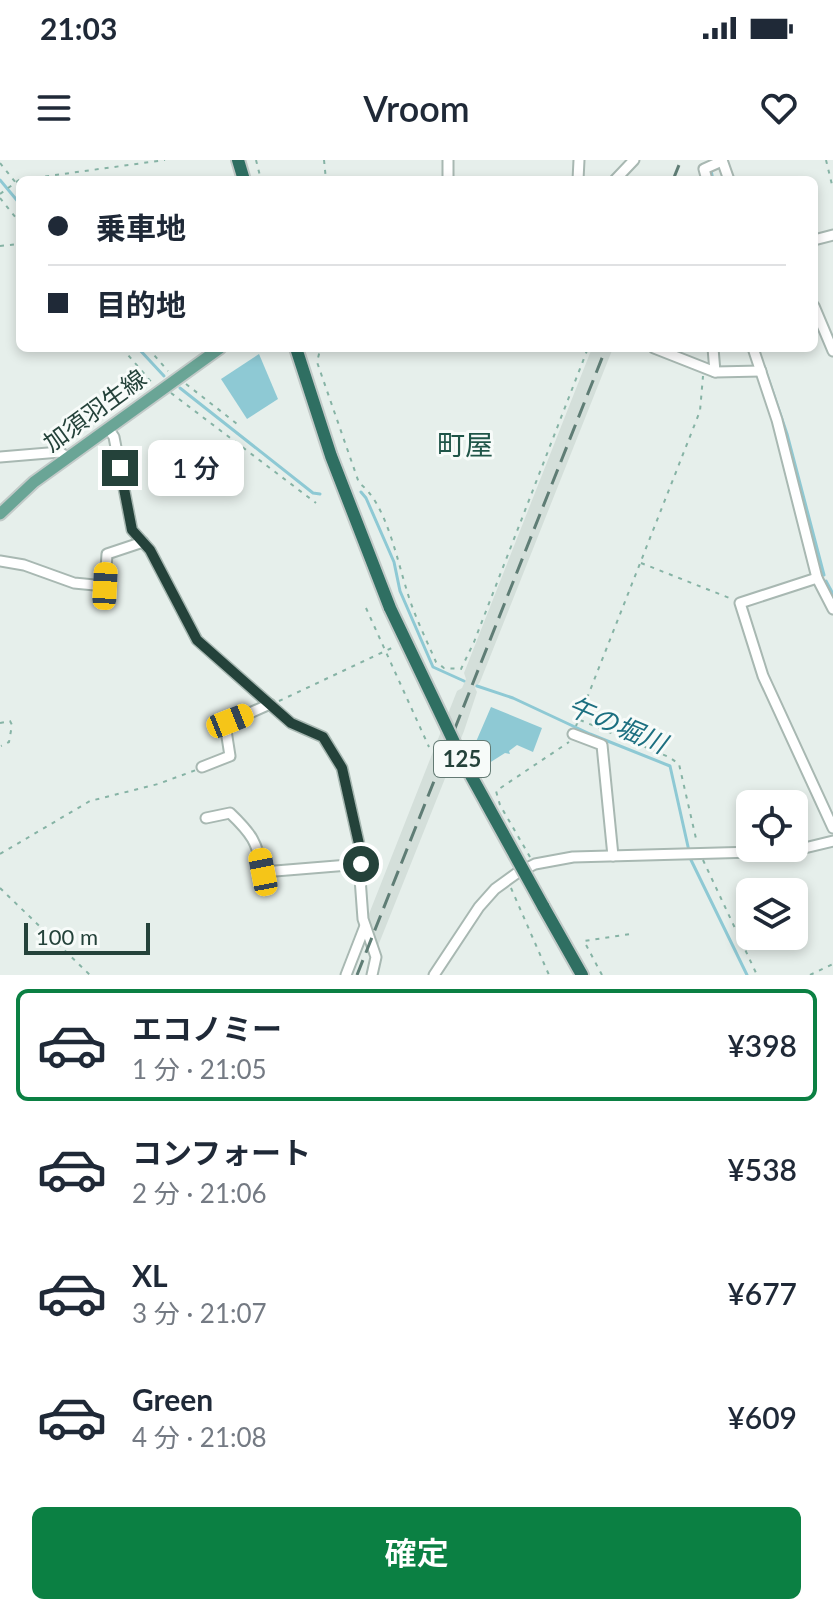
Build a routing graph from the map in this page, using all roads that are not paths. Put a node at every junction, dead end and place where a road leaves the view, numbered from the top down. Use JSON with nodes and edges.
{"nodes":[{"id":1,"x":634,"y":160,"type":"edge"},
{"id":2,"x":722,"y":161,"type":"edge"},
{"id":3,"x":619,"y":176,"type":"edge"},
{"id":4,"x":706,"y":176,"type":"edge"},
{"id":5,"x":818,"y":315,"type":"edge"},
{"id":6,"x":833,"y":351,"type":"edge"},
{"id":7,"x":214,"y":352,"type":"edge"},
{"id":8,"x":297,"y":352,"type":"edge"},
{"id":9,"x":664,"y":352,"type":"edge"},
{"id":10,"x":713,"y":352,"type":"edge"},
{"id":11,"x":754,"y":352,"type":"edge"},
{"id":12,"x":761,"y":371,"type":"junction"},
{"id":13,"x":715,"y":372,"type":"junction"},
{"id":14,"x":108,"y":428,"type":"junction"},
{"id":15,"x":0,"y":457,"type":"edge"},
{"id":16,"x":68,"y":458,"type":"junction"},
{"id":17,"x":0,"y":514,"type":"edge"},
{"id":18,"x":143,"y":542,"type":"junction"},
{"id":19,"x":0,"y":561,"type":"edge"},
{"id":20,"x":817,"y":578,"type":"junction"},
{"id":21,"x":833,"y":609,"type":"edge"},
{"id":22,"x":270,"y":704,"type":"junction"},
{"id":23,"x":573,"y":734,"type":"road end"},
{"id":24,"x":202,"y":767,"type":"road end"},
{"id":25,"x":206,"y":818,"type":"dead end"},
{"id":26,"x":833,"y":828,"type":"edge"},
{"id":27,"x":833,"y":841,"type":"edge"},
{"id":28,"x":613,"y":856,"type":"junction"},
{"id":29,"x":361,"y":864,"type":"junction"},
{"id":30,"x":365,"y":926,"type":"junction"},
{"id":31,"x":346,"y":975,"type":"edge"},
{"id":32,"x":372,"y":975,"type":"edge"},
{"id":33,"x":434,"y":975,"type":"edge"},
{"id":34,"x":582,"y":975,"type":"edge"}],
"edges":[{"from":1,"to":3,"type":"street"},
{"from":2,"to":4,"type":"street"},
{"from":5,"to":6,"type":"street"},
{"from":7,"to":14,"type":"main road","name":"加須羽生線"},
{"from":8,"to":34,"type":"highway","number":"125","bridge":true},
{"from":9,"to":13,"type":"street"},
{"from":10,"to":13,"type":"street"},
{"from":11,"to":12,"type":"street"},
{"from":12,"to":13,"type":"street"},
{"from":12,"to":20,"type":"street"},
{"from":14,"to":16,"type":"main road","name":"加須羽生線"},
{"from":14,"to":18,"type":"street"},
{"from":15,"to":16,"type":"street"},
{"from":16,"to":17,"type":"main road","name":"加須羽生線"},
{"from":18,"to":19,"type":"street"},
{"from":18,"to":22,"type":"street"},
{"from":20,"to":21,"type":"street"},
{"from":20,"to":26,"type":"street"},
{"from":22,"to":24,"type":"street"},
{"from":22,"to":29,"type":"street"},
{"from":23,"to":28,"type":"street"},
{"from":25,"to":29,"type":"street"},
{"from":27,"to":28,"type":"street"},
{"from":28,"to":33,"type":"street"},
{"from":29,"to":30,"type":"street"},
{"from":30,"to":31,"type":"street"},
{"from":30,"to":32,"type":"street"}]}
